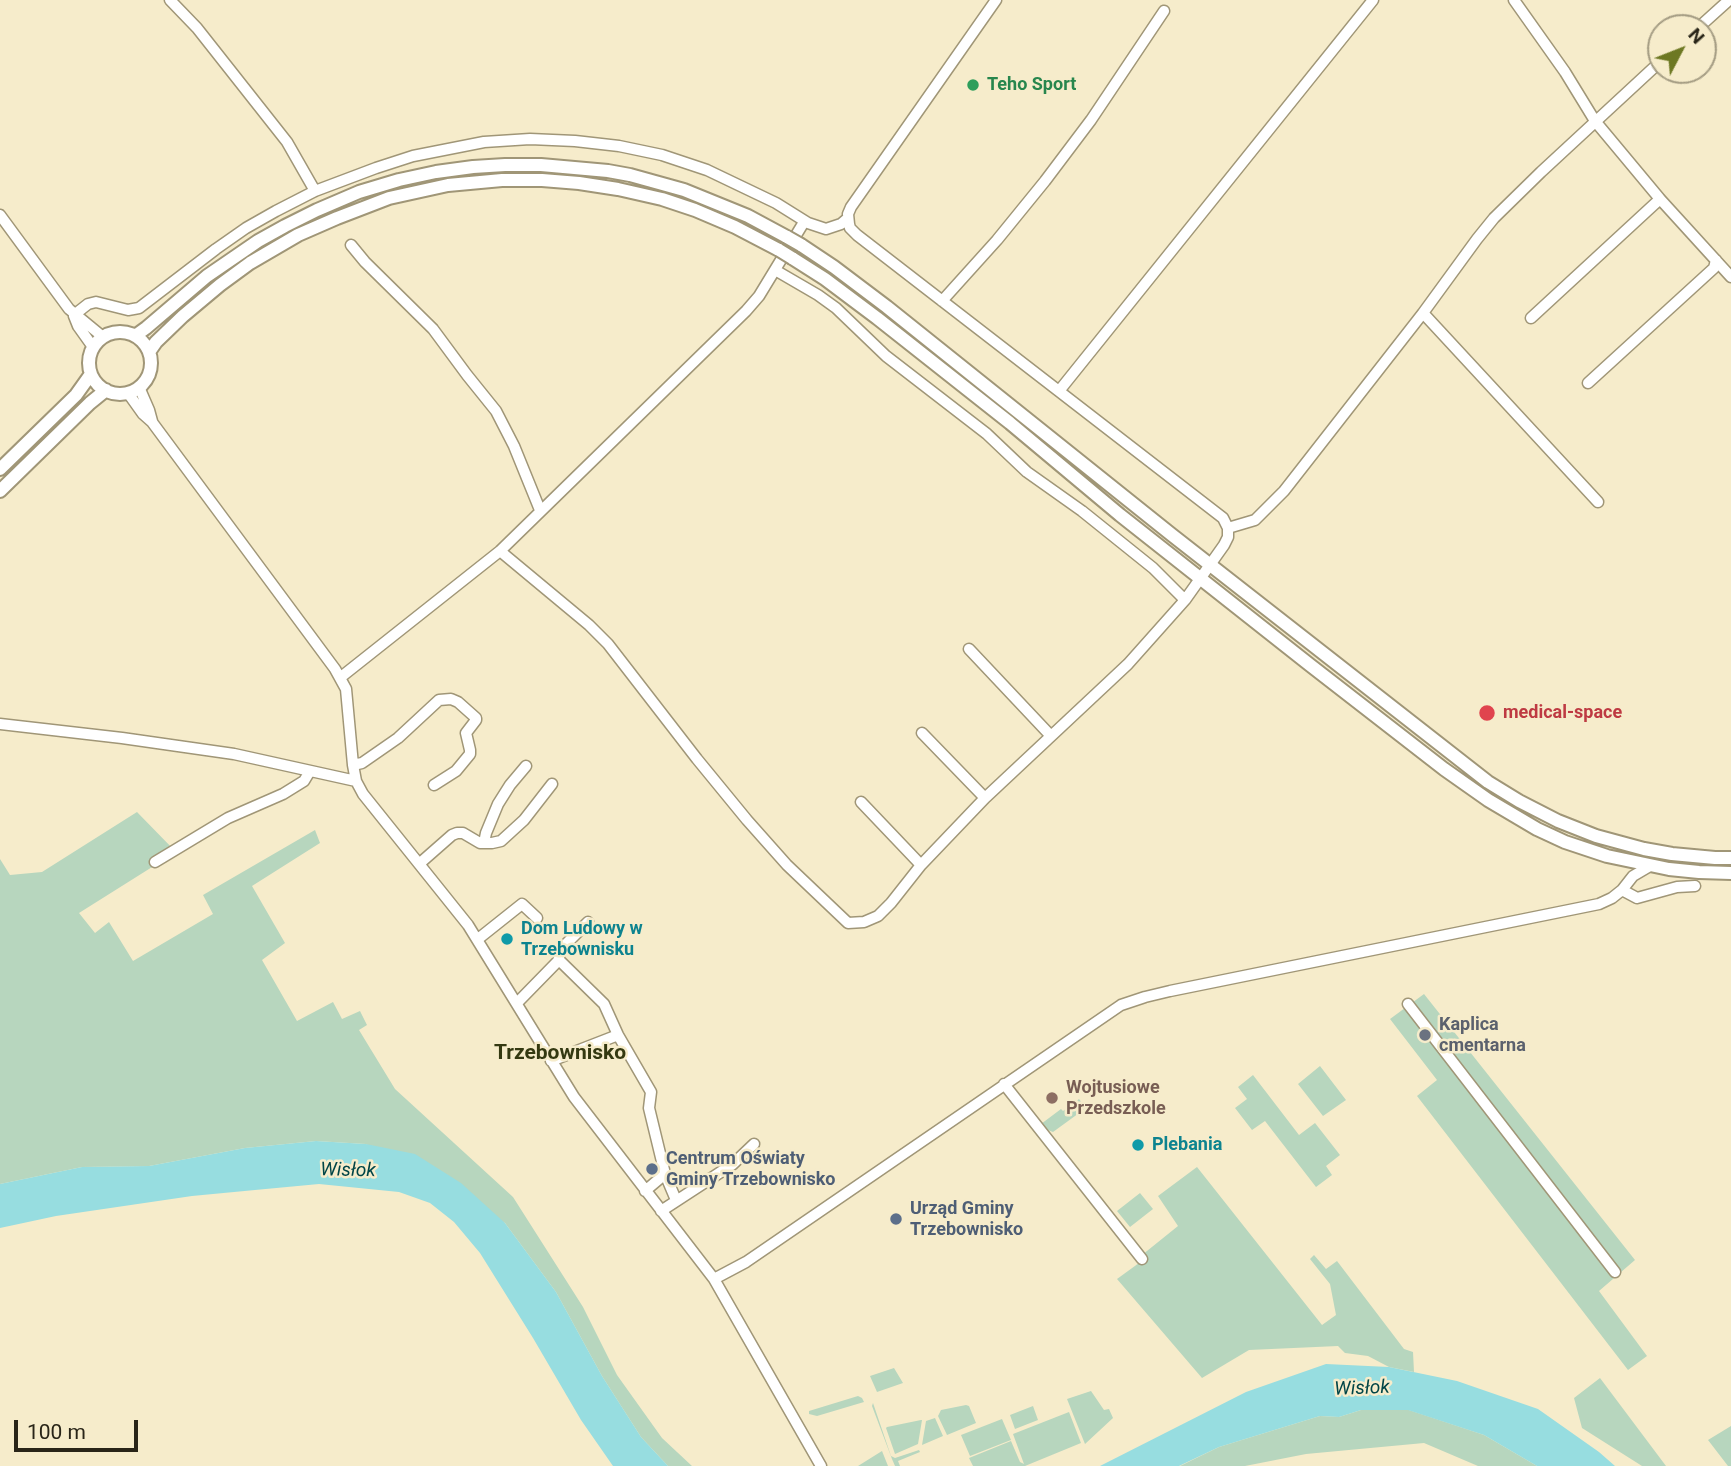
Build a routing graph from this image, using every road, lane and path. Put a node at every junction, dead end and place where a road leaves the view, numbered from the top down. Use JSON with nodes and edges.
{"nodes":[{"id":1,"x":170,"y":0,"type":"edge"},
{"id":2,"x":996,"y":0,"type":"edge"},
{"id":3,"x":1373,"y":0,"type":"edge"},
{"id":4,"x":1514,"y":0,"type":"edge"},
{"id":5,"x":1730,"y":0,"type":"edge"},
{"id":6,"x":1164,"y":11,"type":"dead end"},
{"id":7,"x":1714,"y":14,"type":"edge"},
{"id":8,"x":1647,"y":74,"type":"edge"},
{"id":9,"x":1595,"y":121,"type":"junction"},
{"id":10,"x":315,"y":191,"type":"junction"},
{"id":11,"x":1660,"y":200,"type":"junction"},
{"id":12,"x":0,"y":215,"type":"edge"},
{"id":13,"x":848,"y":218,"type":"junction"},
{"id":14,"x":804,"y":222,"type":"junction"},
{"id":15,"x":351,"y":245,"type":"dead end"},
{"id":16,"x":1716,"y":260,"type":"junction"},
{"id":17,"x":775,"y":270,"type":"junction"},
{"id":18,"x":1731,"y":277,"type":"edge"},
{"id":19,"x":942,"y":301,"type":"junction"},
{"id":20,"x":1423,"y":313,"type":"junction"},
{"id":21,"x":74,"y":315,"type":"junction"},
{"id":22,"x":1531,"y":318,"type":"dead end"},
{"id":23,"x":135,"y":335,"type":"junction"},
{"id":24,"x":103,"y":337,"type":"junction"},
{"id":25,"x":93,"y":347,"type":"junction"},
{"id":26,"x":149,"y":352,"type":"junction"},
{"id":27,"x":91,"y":374,"type":"junction"},
{"id":28,"x":1588,"y":383,"type":"dead end"},
{"id":29,"x":106,"y":390,"type":"junction"},
{"id":30,"x":134,"y":390,"type":"junction"},
{"id":31,"x":1059,"y":391,"type":"junction"},
{"id":32,"x":0,"y":469,"type":"edge"},
{"id":33,"x":0,"y":491,"type":"edge"},
{"id":34,"x":1598,"y":502,"type":"dead end"},
{"id":35,"x":540,"y":510,"type":"junction"},
{"id":36,"x":1228,"y":528,"type":"junction"},
{"id":37,"x":500,"y":551,"type":"junction"},
{"id":38,"x":1211,"y":565,"type":"junction"},
{"id":39,"x":1201,"y":579,"type":"junction"},
{"id":40,"x":1185,"y":600,"type":"junction"},
{"id":41,"x":969,"y":649,"type":"dead end"},
{"id":42,"x":341,"y":677,"type":"junction"},
{"id":43,"x":0,"y":724,"type":"edge"},
{"id":44,"x":922,"y":733,"type":"dead end"},
{"id":45,"x":1051,"y":736,"type":"junction"},
{"id":46,"x":353,"y":765,"type":"junction"},
{"id":47,"x":526,"y":766,"type":"dead end"},
{"id":48,"x":310,"y":771,"type":"junction"},
{"id":49,"x":356,"y":780,"type":"junction"},
{"id":50,"x":552,"y":784,"type":"dead end"},
{"id":51,"x":433,"y":785,"type":"dead end"},
{"id":52,"x":985,"y":798,"type":"junction"},
{"id":53,"x":861,"y":802,"type":"dead end"},
{"id":54,"x":484,"y":843,"type":"junction"},
{"id":55,"x":1644,"y":849,"type":"junction"},
{"id":56,"x":1731,"y":858,"type":"edge"},
{"id":57,"x":155,"y":862,"type":"dead end"},
{"id":58,"x":1630,"y":862,"type":"junction"},
{"id":59,"x":419,"y":864,"type":"junction"},
{"id":60,"x":921,"y":865,"type":"junction"},
{"id":61,"x":1650,"y":866,"type":"junction"},
{"id":62,"x":1731,"y":873,"type":"edge"},
{"id":63,"x":1629,"y":880,"type":"junction"},
{"id":64,"x":1695,"y":886,"type":"dead end"},
{"id":65,"x":1622,"y":890,"type":"junction"},
{"id":66,"x":537,"y":918,"type":"dead end"},
{"id":67,"x":588,"y":922,"type":"dead end"},
{"id":68,"x":478,"y":939,"type":"junction"},
{"id":69,"x":559,"y":960,"type":"junction"},
{"id":70,"x":517,"y":1003,"type":"junction"},
{"id":71,"x":1408,"y":1004,"type":"dead end"},
{"id":72,"x":618,"y":1035,"type":"junction"},
{"id":73,"x":551,"y":1061,"type":"junction"},
{"id":74,"x":1004,"y":1084,"type":"junction"},
{"id":75,"x":754,"y":1144,"type":"dead end"},
{"id":76,"x":666,"y":1174,"type":"junction"},
{"id":77,"x":645,"y":1191,"type":"junction"},
{"id":78,"x":676,"y":1200,"type":"junction"},
{"id":79,"x":661,"y":1211,"type":"junction"},
{"id":80,"x":1142,"y":1259,"type":"dead end"},
{"id":81,"x":1615,"y":1272,"type":"dead end"},
{"id":82,"x":714,"y":1279,"type":"junction"},
{"id":83,"x":821,"y":1466,"type":"edge"}],
"edges":[{"from":1,"to":10,"type":"street"},
{"from":2,"to":13,"type":"street"},
{"from":3,"to":31,"type":"street"},
{"from":4,"to":9,"type":"street"},
{"from":5,"to":7,"type":"street"},
{"from":6,"to":19,"type":"street"},
{"from":8,"to":9,"type":"street"},
{"from":9,"to":11,"type":"street"},
{"from":9,"to":20,"type":"street"},
{"from":10,"to":14,"type":"street"},
{"from":10,"to":21,"type":"street"},
{"from":11,"to":16,"type":"street"},
{"from":11,"to":22,"type":"street"},
{"from":12,"to":21,"type":"street"},
{"from":13,"to":14,"type":"street"},
{"from":13,"to":19,"type":"street"},
{"from":14,"to":17,"type":"street"},
{"from":15,"to":35,"type":"street"},
{"from":16,"to":18,"type":"street"},
{"from":16,"to":28,"type":"street"},
{"from":17,"to":35,"type":"street"},
{"from":17,"to":40,"type":"street"},
{"from":19,"to":31,"type":"street"},
{"from":20,"to":34,"type":"street"},
{"from":20,"to":36,"type":"street"},
{"from":21,"to":24,"type":"street"},
{"from":21,"to":25,"type":"street"},
{"from":23,"to":24,"type":"main road"},
{"from":23,"to":26,"type":"main road"},
{"from":23,"to":38,"type":"main road","bridge":true},
{"from":24,"to":25,"type":"main road"},
{"from":25,"to":27,"type":"main road"},
{"from":26,"to":30,"type":"main road"},
{"from":26,"to":39,"type":"main road","bridge":true},
{"from":27,"to":29,"type":"main road"},
{"from":27,"to":32,"type":"main road"},
{"from":29,"to":30,"type":"main road"},
{"from":29,"to":33,"type":"main road"},
{"from":30,"to":42,"type":"street"},
{"from":31,"to":36,"type":"street"},
{"from":35,"to":37,"type":"street"},
{"from":36,"to":38,"type":"street"},
{"from":37,"to":42,"type":"street"},
{"from":37,"to":60,"type":"street"},
{"from":38,"to":39,"type":"street"},
{"from":38,"to":55,"type":"main road"},
{"from":39,"to":40,"type":"street"},
{"from":39,"to":58,"type":"main road"},
{"from":40,"to":45,"type":"street"},
{"from":41,"to":45,"type":"street"},
{"from":42,"to":46,"type":"street"},
{"from":43,"to":48,"type":"street"},
{"from":44,"to":52,"type":"street"},
{"from":45,"to":52,"type":"street"},
{"from":46,"to":49,"type":"street"},
{"from":46,"to":51,"type":"street"},
{"from":47,"to":54,"type":"street"},
{"from":48,"to":49,"type":"street"},
{"from":48,"to":57,"type":"street"},
{"from":49,"to":59,"type":"street"},
{"from":50,"to":54,"type":"street"},
{"from":52,"to":60,"type":"street"},
{"from":53,"to":60,"type":"street"},
{"from":54,"to":59,"type":"street"},
{"from":55,"to":56,"type":"main road"},
{"from":55,"to":58,"type":"street"},
{"from":58,"to":61,"type":"main road"},
{"from":58,"to":63,"type":"street"},
{"from":59,"to":68,"type":"street"},
{"from":61,"to":62,"type":"main road"},
{"from":61,"to":63,"type":"street"},
{"from":63,"to":65,"type":"street"},
{"from":64,"to":65,"type":"street"},
{"from":65,"to":74,"type":"street"},
{"from":66,"to":68,"type":"street"},
{"from":67,"to":69,"type":"street"},
{"from":68,"to":70,"type":"street"},
{"from":69,"to":70,"type":"street"},
{"from":69,"to":72,"type":"street"},
{"from":70,"to":73,"type":"street"},
{"from":71,"to":81,"type":"street"},
{"from":72,"to":73,"type":"street"},
{"from":72,"to":76,"type":"street"},
{"from":73,"to":77,"type":"street"},
{"from":74,"to":80,"type":"street"},
{"from":74,"to":82,"type":"street"},
{"from":75,"to":78,"type":"street"},
{"from":76,"to":77,"type":"street"},
{"from":76,"to":78,"type":"street"},
{"from":77,"to":79,"type":"street"},
{"from":78,"to":79,"type":"street"},
{"from":79,"to":82,"type":"street"},
{"from":82,"to":83,"type":"street"}]}
